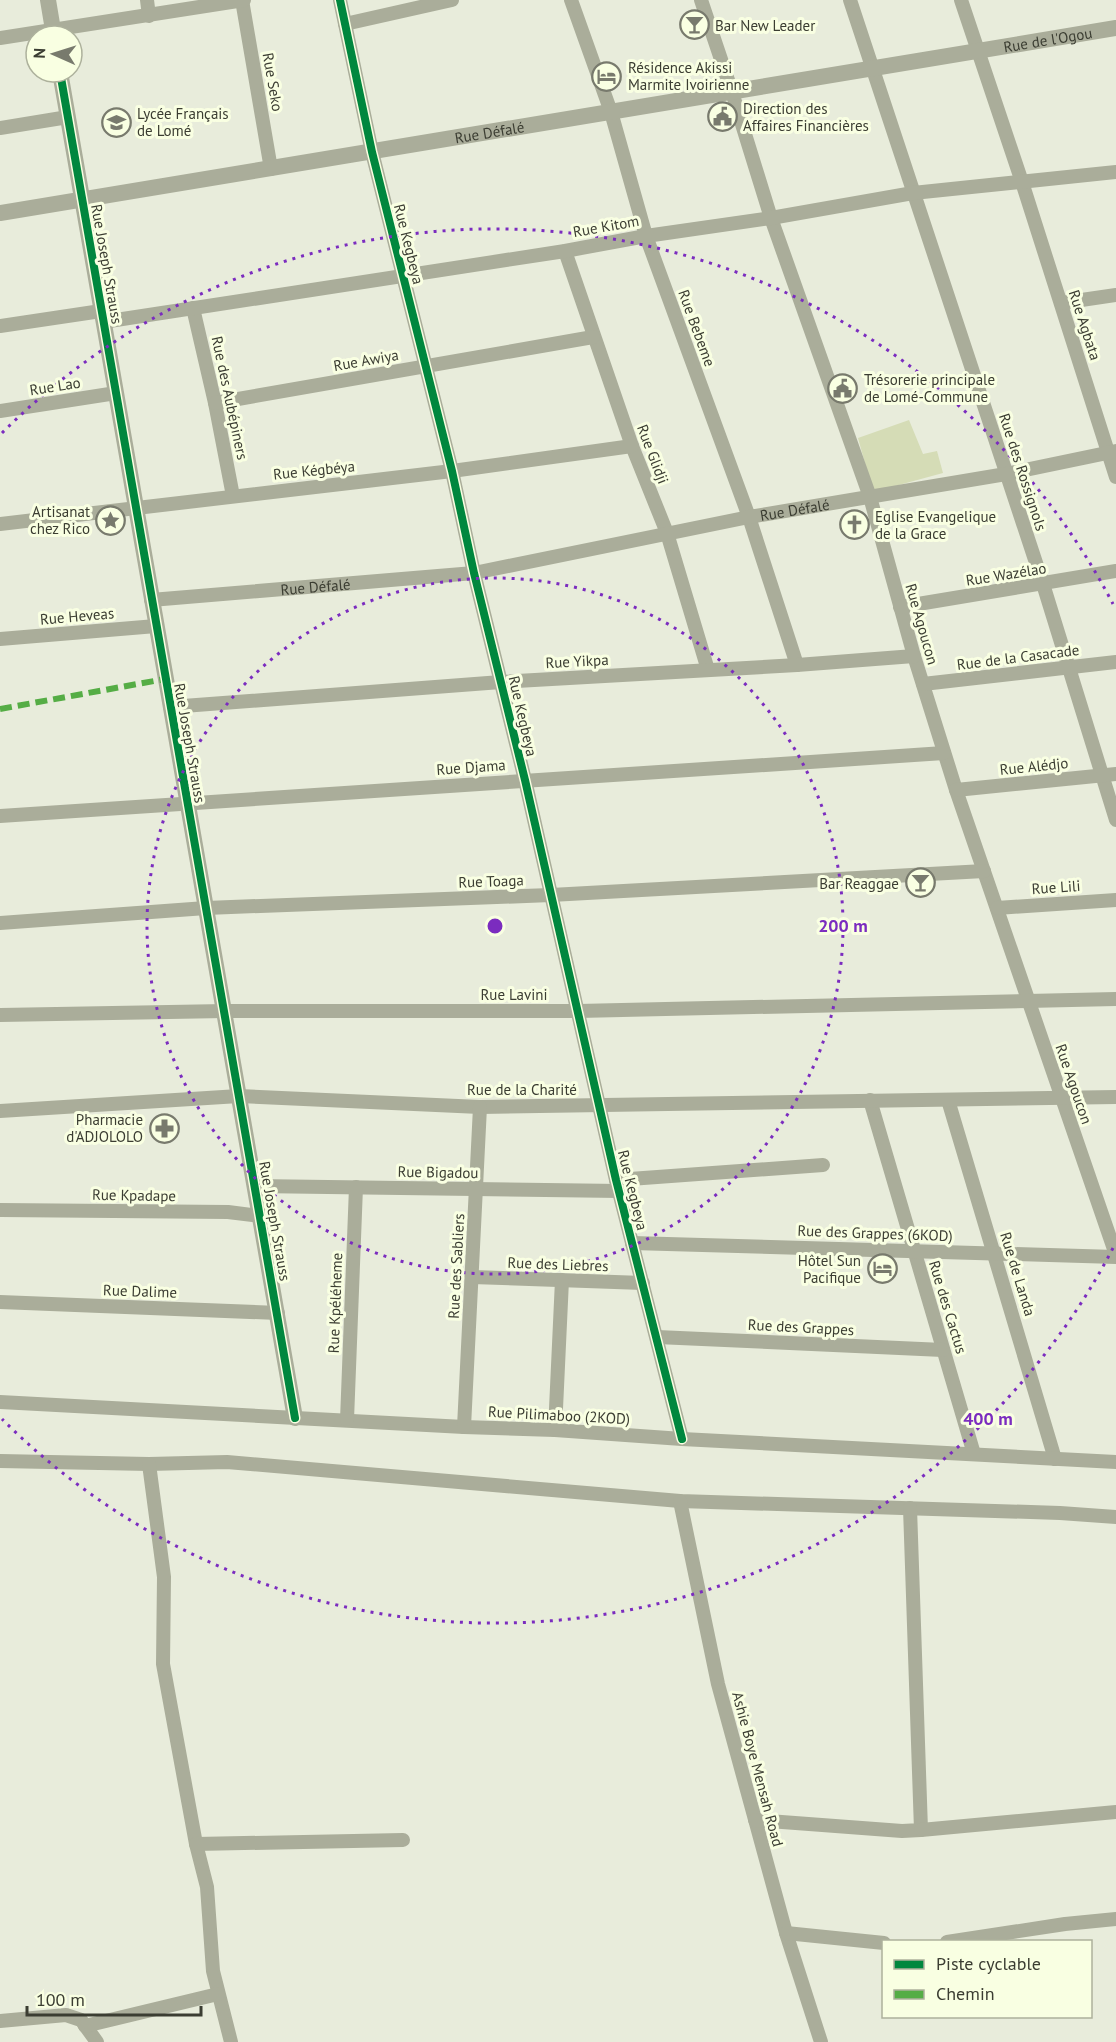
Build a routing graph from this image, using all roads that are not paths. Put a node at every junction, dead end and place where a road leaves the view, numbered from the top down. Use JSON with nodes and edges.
{"nodes":[{"id":1,"x":48,"y":0,"type":"edge"},
{"id":2,"x":147,"y":0,"type":"edge"},
{"id":3,"x":243,"y":0,"type":"edge"},
{"id":4,"x":340,"y":0,"type":"edge"},
{"id":5,"x":452,"y":0,"type":"edge"},
{"id":6,"x":571,"y":0,"type":"edge"},
{"id":7,"x":701,"y":0,"type":"edge"},
{"id":8,"x":850,"y":0,"type":"edge"},
{"id":9,"x":961,"y":0,"type":"edge"},
{"id":10,"x":149,"y":16,"type":"junction"},
{"id":11,"x":52,"y":24,"type":"edge"},
{"id":12,"x":345,"y":24,"type":"junction"},
{"id":13,"x":84,"y":27,"type":"edge"},
{"id":14,"x":1116,"y":28,"type":"edge"},
{"id":15,"x":24,"y":35,"type":"edge"},
{"id":16,"x":0,"y":38,"type":"edge"},
{"id":17,"x":979,"y":51,"type":"junction"},
{"id":18,"x":873,"y":68,"type":"junction"},
{"id":19,"x":62,"y":84,"type":"edge"},
{"id":20,"x":732,"y":92,"type":"junction"},
{"id":21,"x":611,"y":112,"type":"junction"},
{"id":22,"x":68,"y":117,"type":"junction"},
{"id":23,"x":0,"y":128,"type":"edge"},
{"id":24,"x":372,"y":152,"type":"junction"},
{"id":25,"x":272,"y":169,"type":"junction"},
{"id":26,"x":1116,"y":172,"type":"edge"},
{"id":27,"x":1022,"y":182,"type":"junction"},
{"id":28,"x":913,"y":193,"type":"junction"},
{"id":29,"x":82,"y":200,"type":"junction"},
{"id":30,"x":0,"y":213,"type":"edge"},
{"id":31,"x":771,"y":218,"type":"junction"},
{"id":32,"x":646,"y":236,"type":"junction"},
{"id":33,"x":564,"y":251,"type":"junction"},
{"id":34,"x":403,"y":275,"type":"junction"},
{"id":35,"x":1116,"y":295,"type":"edge"},
{"id":36,"x":1061,"y":303,"type":"junction"},
{"id":37,"x":193,"y":308,"type":"junction"},
{"id":38,"x":102,"y":316,"type":"junction"},
{"id":39,"x":0,"y":326,"type":"edge"},
{"id":40,"x":593,"y":337,"type":"junction"},
{"id":41,"x":425,"y":367,"type":"junction"},
{"id":42,"x":116,"y":393,"type":"junction"},
{"id":43,"x":215,"y":403,"type":"junction"},
{"id":44,"x":0,"y":411,"type":"edge"},
{"id":45,"x":632,"y":446,"type":"junction"},
{"id":46,"x":1112,"y":452,"type":"edge"},
{"id":47,"x":452,"y":471,"type":"junction"},
{"id":48,"x":1006,"y":474,"type":"junction"},
{"id":49,"x":1116,"y":477,"type":"edge"},
{"id":50,"x":233,"y":496,"type":"junction"},
{"id":51,"x":870,"y":497,"type":"junction"},
{"id":52,"x":135,"y":507,"type":"junction"},
{"id":53,"x":748,"y":517,"type":"junction"},
{"id":54,"x":0,"y":524,"type":"edge"},
{"id":55,"x":667,"y":533,"type":"junction"},
{"id":56,"x":1116,"y":571,"type":"edge"},
{"id":57,"x":474,"y":573,"type":"junction"},
{"id":58,"x":1043,"y":584,"type":"junction"},
{"id":59,"x":151,"y":600,"type":"junction"},
{"id":60,"x":900,"y":607,"type":"junction"},
{"id":61,"x":156,"y":626,"type":"junction"},
{"id":62,"x":0,"y":639,"type":"edge"},
{"id":63,"x":914,"y":656,"type":"junction"},
{"id":64,"x":1116,"y":662,"type":"edge"},
{"id":65,"x":797,"y":665,"type":"junction"},
{"id":66,"x":1068,"y":668,"type":"junction"},
{"id":67,"x":708,"y":670,"type":"junction"},
{"id":68,"x":501,"y":682,"type":"junction"},
{"id":69,"x":923,"y":684,"type":"junction"},
{"id":70,"x":170,"y":707,"type":"junction"},
{"id":71,"x":944,"y":753,"type":"junction"},
{"id":72,"x":1116,"y":774,"type":"edge"},
{"id":73,"x":1101,"y":775,"type":"junction"},
{"id":74,"x":525,"y":780,"type":"junction"},
{"id":75,"x":956,"y":790,"type":"junction"},
{"id":76,"x":187,"y":803,"type":"junction"},
{"id":77,"x":0,"y":816,"type":"edge"},
{"id":78,"x":1116,"y":820,"type":"edge"},
{"id":79,"x":984,"y":871,"type":"junction"},
{"id":80,"x":551,"y":895,"type":"junction"},
{"id":81,"x":1116,"y":900,"type":"edge"},
{"id":82,"x":206,"y":908,"type":"junction"},
{"id":83,"x":997,"y":908,"type":"junction"},
{"id":84,"x":0,"y":923,"type":"edge"},
{"id":85,"x":1116,"y":999,"type":"edge"},
{"id":86,"x":1027,"y":1001,"type":"junction"},
{"id":87,"x":225,"y":1011,"type":"junction"},
{"id":88,"x":578,"y":1011,"type":"junction"},
{"id":89,"x":0,"y":1015,"type":"edge"},
{"id":90,"x":239,"y":1096,"type":"junction"},
{"id":91,"x":1116,"y":1097,"type":"edge"},
{"id":92,"x":1061,"y":1098,"type":"junction"},
{"id":93,"x":870,"y":1100,"type":"junction"},
{"id":94,"x":948,"y":1100,"type":"junction"},
{"id":95,"x":598,"y":1104,"type":"junction"},
{"id":96,"x":480,"y":1107,"type":"junction"},
{"id":97,"x":0,"y":1111,"type":"edge"},
{"id":98,"x":823,"y":1165,"type":"dead end"},
{"id":99,"x":255,"y":1186,"type":"junction"},
{"id":100,"x":618,"y":1186,"type":"junction"},
{"id":101,"x":356,"y":1187,"type":"junction"},
{"id":102,"x":476,"y":1190,"type":"junction"},
{"id":103,"x":4,"y":1210,"type":"edge"},
{"id":104,"x":260,"y":1216,"type":"junction"},
{"id":105,"x":632,"y":1243,"type":"junction"},
{"id":106,"x":914,"y":1251,"type":"junction"},
{"id":107,"x":1115,"y":1252,"type":"edge"},
{"id":108,"x":994,"y":1253,"type":"junction"},
{"id":109,"x":472,"y":1277,"type":"junction"},
{"id":110,"x":562,"y":1280,"type":"junction"},
{"id":111,"x":643,"y":1283,"type":"junction"},
{"id":112,"x":0,"y":1302,"type":"edge"},
{"id":113,"x":278,"y":1313,"type":"junction"},
{"id":114,"x":657,"y":1337,"type":"junction"},
{"id":115,"x":943,"y":1350,"type":"junction"},
{"id":116,"x":0,"y":1402,"type":"edge"},
{"id":117,"x":295,"y":1418,"type":"junction"},
{"id":118,"x":347,"y":1420,"type":"junction"},
{"id":119,"x":464,"y":1427,"type":"junction"},
{"id":120,"x":555,"y":1430,"type":"junction"},
{"id":121,"x":682,"y":1439,"type":"junction"},
{"id":122,"x":974,"y":1454,"type":"junction"},
{"id":123,"x":1055,"y":1459,"type":"junction"},
{"id":124,"x":0,"y":1461,"type":"edge"},
{"id":125,"x":1116,"y":1462,"type":"edge"},
{"id":126,"x":149,"y":1464,"type":"junction"},
{"id":127,"x":680,"y":1501,"type":"junction"},
{"id":128,"x":910,"y":1508,"type":"junction"},
{"id":129,"x":1116,"y":1518,"type":"edge"},
{"id":130,"x":1116,"y":1812,"type":"edge"},
{"id":131,"x":755,"y":1820,"type":"junction"},
{"id":132,"x":921,"y":1830,"type":"junction"},
{"id":133,"x":404,"y":1840,"type":"dead end"},
{"id":134,"x":196,"y":1844,"type":"junction"},
{"id":135,"x":1116,"y":1919,"type":"edge"},
{"id":136,"x":786,"y":1933,"type":"junction"},
{"id":137,"x":955,"y":1940,"type":"edge"},
{"id":138,"x":882,"y":1943,"type":"edge"},
{"id":139,"x":218,"y":1994,"type":"junction"},
{"id":140,"x":0,"y":2021,"type":"edge"},
{"id":141,"x":85,"y":2026,"type":"junction"},
{"id":142,"x":97,"y":2042,"type":"edge"},
{"id":143,"x":231,"y":2042,"type":"edge"},
{"id":144,"x":822,"y":2042,"type":"edge"}],
"edges":[{"from":1,"to":11,"type":"street"},
{"from":2,"to":10,"type":"street"},
{"from":3,"to":10,"type":"street"},
{"from":3,"to":25,"type":"street","name":"Rue Seko"},
{"from":4,"to":12,"type":"street","name":"Rue Kegbeya"},
{"from":5,"to":12,"type":"street"},
{"from":6,"to":21,"type":"street","name":"Rue Bebeme"},
{"from":7,"to":20,"type":"street","name":"Rue Agoucon"},
{"from":8,"to":18,"type":"street","name":"Rue des Rossignols"},
{"from":9,"to":17,"type":"street","name":"Rue Agbata"},
{"from":10,"to":13,"type":"street"},
{"from":12,"to":24,"type":"street","name":"Rue Kegbeya"},
{"from":14,"to":17,"type":"street","name":"Rue de l'Ogou"},
{"from":15,"to":16,"type":"street"},
{"from":17,"to":18,"type":"street","name":"Rue Défalé"},
{"from":17,"to":27,"type":"street","name":"Rue Agbata"},
{"from":18,"to":20,"type":"street","name":"Rue Défalé"},
{"from":18,"to":28,"type":"street","name":"Rue des Rossignols"},
{"from":19,"to":22,"type":"street","name":"Rue Joseph Strauss"},
{"from":20,"to":21,"type":"street","name":"Rue Défalé"},
{"from":20,"to":31,"type":"street","name":"Rue Agoucon"},
{"from":21,"to":24,"type":"street","name":"Rue Défalé"},
{"from":21,"to":32,"type":"street","name":"Rue Bebeme"},
{"from":22,"to":23,"type":"street"},
{"from":22,"to":29,"type":"street","name":"Rue Joseph Strauss"},
{"from":24,"to":25,"type":"street","name":"Rue Défalé"},
{"from":24,"to":34,"type":"street","name":"Rue Kegbeya"},
{"from":25,"to":29,"type":"street","name":"Rue Défalé"},
{"from":26,"to":27,"type":"street","name":"Rue Kitom"},
{"from":27,"to":28,"type":"street","name":"Rue Kitom"},
{"from":27,"to":36,"type":"street","name":"Rue Agbata"},
{"from":28,"to":31,"type":"street","name":"Rue Kitom"},
{"from":28,"to":48,"type":"street","name":"Rue des Rossignols"},
{"from":29,"to":30,"type":"street","name":"Rue Défalé"},
{"from":29,"to":38,"type":"street","name":"Rue Joseph Strauss"},
{"from":31,"to":32,"type":"street","name":"Rue Kitom"},
{"from":31,"to":51,"type":"street","name":"Rue Agoucon"},
{"from":32,"to":33,"type":"street","name":"Rue Kitom"},
{"from":32,"to":53,"type":"street","name":"Rue Bebeme"},
{"from":33,"to":34,"type":"street","name":"Rue Kitom"},
{"from":33,"to":40,"type":"street","name":"Rue Glidji"},
{"from":34,"to":37,"type":"street","name":"Rue Kitom"},
{"from":34,"to":41,"type":"street","name":"Rue Kegbeya"},
{"from":35,"to":36,"type":"street"},
{"from":36,"to":46,"type":"street","name":"Rue Agbata"},
{"from":37,"to":38,"type":"street","name":"Rue Kitom"},
{"from":37,"to":43,"type":"street","name":"Rue des Aubépiners"},
{"from":38,"to":39,"type":"street","name":"Rue Kitom"},
{"from":38,"to":42,"type":"street","name":"Rue Joseph Strauss"},
{"from":40,"to":41,"type":"street","name":"Rue Awiya"},
{"from":40,"to":45,"type":"street","name":"Rue Glidji"},
{"from":41,"to":43,"type":"street","name":"Rue Awiya"},
{"from":41,"to":47,"type":"street","name":"Rue Kegbeya"},
{"from":42,"to":44,"type":"street","name":"Rue Lao"},
{"from":42,"to":52,"type":"street","name":"Rue Joseph Strauss"},
{"from":43,"to":50,"type":"street","name":"Rue des Aubépiners"},
{"from":45,"to":47,"type":"street","name":"Rue Kégbéya"},
{"from":45,"to":55,"type":"street","name":"Rue Glidji"},
{"from":46,"to":48,"type":"street","name":"Rue Défalé"},
{"from":46,"to":49,"type":"street","name":"Rue Agbata"},
{"from":47,"to":50,"type":"street","name":"Rue Kégbéya"},
{"from":47,"to":57,"type":"street","name":"Rue Kegbeya"},
{"from":48,"to":51,"type":"street","name":"Rue Défalé"},
{"from":48,"to":58,"type":"street","name":"Rue des Rossignols"},
{"from":50,"to":52,"type":"street","name":"Rue Kégbéya"},
{"from":51,"to":53,"type":"street","name":"Rue Défalé"},
{"from":51,"to":60,"type":"street","name":"Rue Agoucon"},
{"from":52,"to":54,"type":"street","name":"Rue Kégbéya"},
{"from":52,"to":59,"type":"street","name":"Rue Joseph Strauss"},
{"from":53,"to":55,"type":"street","name":"Rue Défalé"},
{"from":53,"to":65,"type":"street","name":"Rue Bebeme"},
{"from":55,"to":57,"type":"street","name":"Rue Défalé"},
{"from":55,"to":67,"type":"street","name":"Rue Glidji"},
{"from":56,"to":58,"type":"street","name":"Rue Wazélao"},
{"from":57,"to":59,"type":"street","name":"Rue Défalé"},
{"from":57,"to":68,"type":"street","name":"Rue Kegbeya"},
{"from":58,"to":60,"type":"street","name":"Rue Wazélao"},
{"from":58,"to":66,"type":"street","name":"Rue des Rossignols"},
{"from":59,"to":61,"type":"street","name":"Rue Joseph Strauss"},
{"from":60,"to":63,"type":"street","name":"Rue Agoucon"},
{"from":61,"to":62,"type":"street","name":"Rue Heveas"},
{"from":61,"to":70,"type":"street","name":"Rue Joseph Strauss"},
{"from":63,"to":65,"type":"street","name":"Rue Yikpa"},
{"from":63,"to":69,"type":"street","name":"Rue Agoucon"},
{"from":64,"to":66,"type":"street","name":"Rue de la Casacade"},
{"from":65,"to":67,"type":"street","name":"Rue Yikpa"},
{"from":66,"to":69,"type":"street","name":"Rue de la Casacade"},
{"from":66,"to":73,"type":"street","name":"Rue des Rossignols"},
{"from":67,"to":68,"type":"street","name":"Rue Yikpa"},
{"from":68,"to":70,"type":"street","name":"Rue Yikpa"},
{"from":68,"to":74,"type":"street","name":"Rue Kegbeya"},
{"from":69,"to":71,"type":"street","name":"Rue Agoucon"},
{"from":70,"to":76,"type":"street","name":"Rue Joseph Strauss"},
{"from":71,"to":74,"type":"street","name":"Rue Djama"},
{"from":71,"to":75,"type":"street","name":"Rue Agoucon"},
{"from":72,"to":73,"type":"street","name":"Rue Alédjo"},
{"from":73,"to":75,"type":"street","name":"Rue Alédjo"},
{"from":73,"to":78,"type":"street","name":"Rue des Rossignols"},
{"from":74,"to":76,"type":"street","name":"Rue Djama"},
{"from":74,"to":80,"type":"street","name":"Rue Kegbeya"},
{"from":75,"to":79,"type":"street","name":"Rue Agoucon"},
{"from":76,"to":77,"type":"street","name":"Rue Djama"},
{"from":76,"to":82,"type":"street","name":"Rue Joseph Strauss"},
{"from":79,"to":80,"type":"street","name":"Rue Toaga"},
{"from":79,"to":83,"type":"street","name":"Rue Agoucon"},
{"from":80,"to":82,"type":"street","name":"Rue Toaga"},
{"from":80,"to":88,"type":"street","name":"Rue Kegbeya"},
{"from":81,"to":83,"type":"street","name":"Rue Lili"},
{"from":82,"to":84,"type":"street","name":"Rue Toaga"},
{"from":82,"to":87,"type":"street","name":"Rue Joseph Strauss"},
{"from":83,"to":86,"type":"street","name":"Rue Agoucon"},
{"from":85,"to":86,"type":"street","name":"Rue Lavini"},
{"from":86,"to":88,"type":"street","name":"Rue Lavini"},
{"from":86,"to":92,"type":"street","name":"Rue Agoucon"},
{"from":87,"to":88,"type":"street","name":"Rue Lavini"},
{"from":87,"to":89,"type":"street","name":"Rue Lavini"},
{"from":87,"to":90,"type":"street","name":"Rue Joseph Strauss"},
{"from":88,"to":95,"type":"street","name":"Rue Kegbeya"},
{"from":90,"to":96,"type":"street","name":"Rue de la Charité"},
{"from":90,"to":97,"type":"street","name":"Rue de la Charité"},
{"from":90,"to":99,"type":"street","name":"Rue Joseph Strauss"},
{"from":91,"to":92,"type":"street","name":"Rue de la Charité"},
{"from":92,"to":94,"type":"street","name":"Rue de la Charité"},
{"from":92,"to":107,"type":"street","name":"Rue Agoucon"},
{"from":93,"to":94,"type":"street","name":"Rue de la Charité"},
{"from":93,"to":95,"type":"street","name":"Rue de la Charité"},
{"from":93,"to":106,"type":"street","name":"Rue des Cactus"},
{"from":94,"to":108,"type":"street","name":"Rue de Landa"},
{"from":95,"to":96,"type":"street","name":"Rue de la Charité"},
{"from":95,"to":100,"type":"street","name":"Rue Kegbeya"},
{"from":96,"to":102,"type":"street","name":"Rue des Sabliers"},
{"from":98,"to":100,"type":"street","name":"Rue Bigadou"},
{"from":99,"to":101,"type":"street","name":"Rue Bigadou"},
{"from":99,"to":104,"type":"street","name":"Rue Joseph Strauss"},
{"from":100,"to":102,"type":"street","name":"Rue Bigadou"},
{"from":100,"to":105,"type":"street","name":"Rue Kegbeya"},
{"from":101,"to":102,"type":"street","name":"Rue Bigadou"},
{"from":101,"to":118,"type":"street","name":"Rue Kpéléheme"},
{"from":102,"to":109,"type":"street","name":"Rue des Sabliers"},
{"from":103,"to":104,"type":"street","name":"Rue Kpadape"},
{"from":104,"to":113,"type":"street","name":"Rue Joseph Strauss"},
{"from":105,"to":106,"type":"street","name":"Rue des Grappes (6KOD)"},
{"from":105,"to":111,"type":"street","name":"Rue Kegbeya"},
{"from":106,"to":108,"type":"street","name":"Rue des Grappes (6KOD)"},
{"from":106,"to":115,"type":"street","name":"Rue des Cactus"},
{"from":107,"to":108,"type":"street","name":"Rue des Grappes (6KOD)"},
{"from":108,"to":123,"type":"street","name":"Rue de Landa"},
{"from":109,"to":110,"type":"street","name":"Rue des Liebres"},
{"from":109,"to":119,"type":"street","name":"Rue des Sabliers"},
{"from":110,"to":111,"type":"street","name":"Rue des Liebres"},
{"from":110,"to":120,"type":"street"},
{"from":111,"to":114,"type":"street","name":"Rue Kegbeya"},
{"from":112,"to":113,"type":"street","name":"Rue Dalime"},
{"from":113,"to":117,"type":"street","name":"Rue Joseph Strauss"},
{"from":114,"to":115,"type":"street","name":"Rue des Grappes"},
{"from":114,"to":121,"type":"street","name":"Rue Kegbeya"},
{"from":115,"to":122,"type":"street","name":"Rue des Cactus"},
{"from":116,"to":117,"type":"street","name":"Rue Pilimaboo (2KOD)"},
{"from":117,"to":118,"type":"street","name":"Rue Pilimaboo (2KOD)"},
{"from":118,"to":119,"type":"street","name":"Rue Pilimaboo (2KOD)"},
{"from":119,"to":120,"type":"street","name":"Rue Pilimaboo (2KOD)"},
{"from":120,"to":121,"type":"street","name":"Rue Pilimaboo (2KOD)"},
{"from":121,"to":122,"type":"street","name":"Rue Pilimaboo (2KOD)"},
{"from":122,"to":123,"type":"street","name":"Rue Pilimaboo (2KOD)"},
{"from":123,"to":125,"type":"street","name":"Rue Pilimaboo (2KOD)"},
{"from":124,"to":126,"type":"street"},
{"from":126,"to":127,"type":"street"},
{"from":126,"to":134,"type":"street"},
{"from":127,"to":128,"type":"street"},
{"from":127,"to":131,"type":"street","name":"Ashie Boye Mensah Road"},
{"from":128,"to":129,"type":"street"},
{"from":128,"to":132,"type":"street"},
{"from":130,"to":132,"type":"street"},
{"from":131,"to":132,"type":"street"},
{"from":131,"to":136,"type":"street","name":"Ashie Boye Mensah Road"},
{"from":133,"to":134,"type":"street"},
{"from":134,"to":139,"type":"street"},
{"from":135,"to":137,"type":"street"},
{"from":136,"to":138,"type":"street"},
{"from":136,"to":144,"type":"street","name":"Ashie Boye Mensah Road"},
{"from":139,"to":141,"type":"street"},
{"from":139,"to":143,"type":"street"},
{"from":140,"to":141,"type":"street"},
{"from":141,"to":142,"type":"street"}]}
